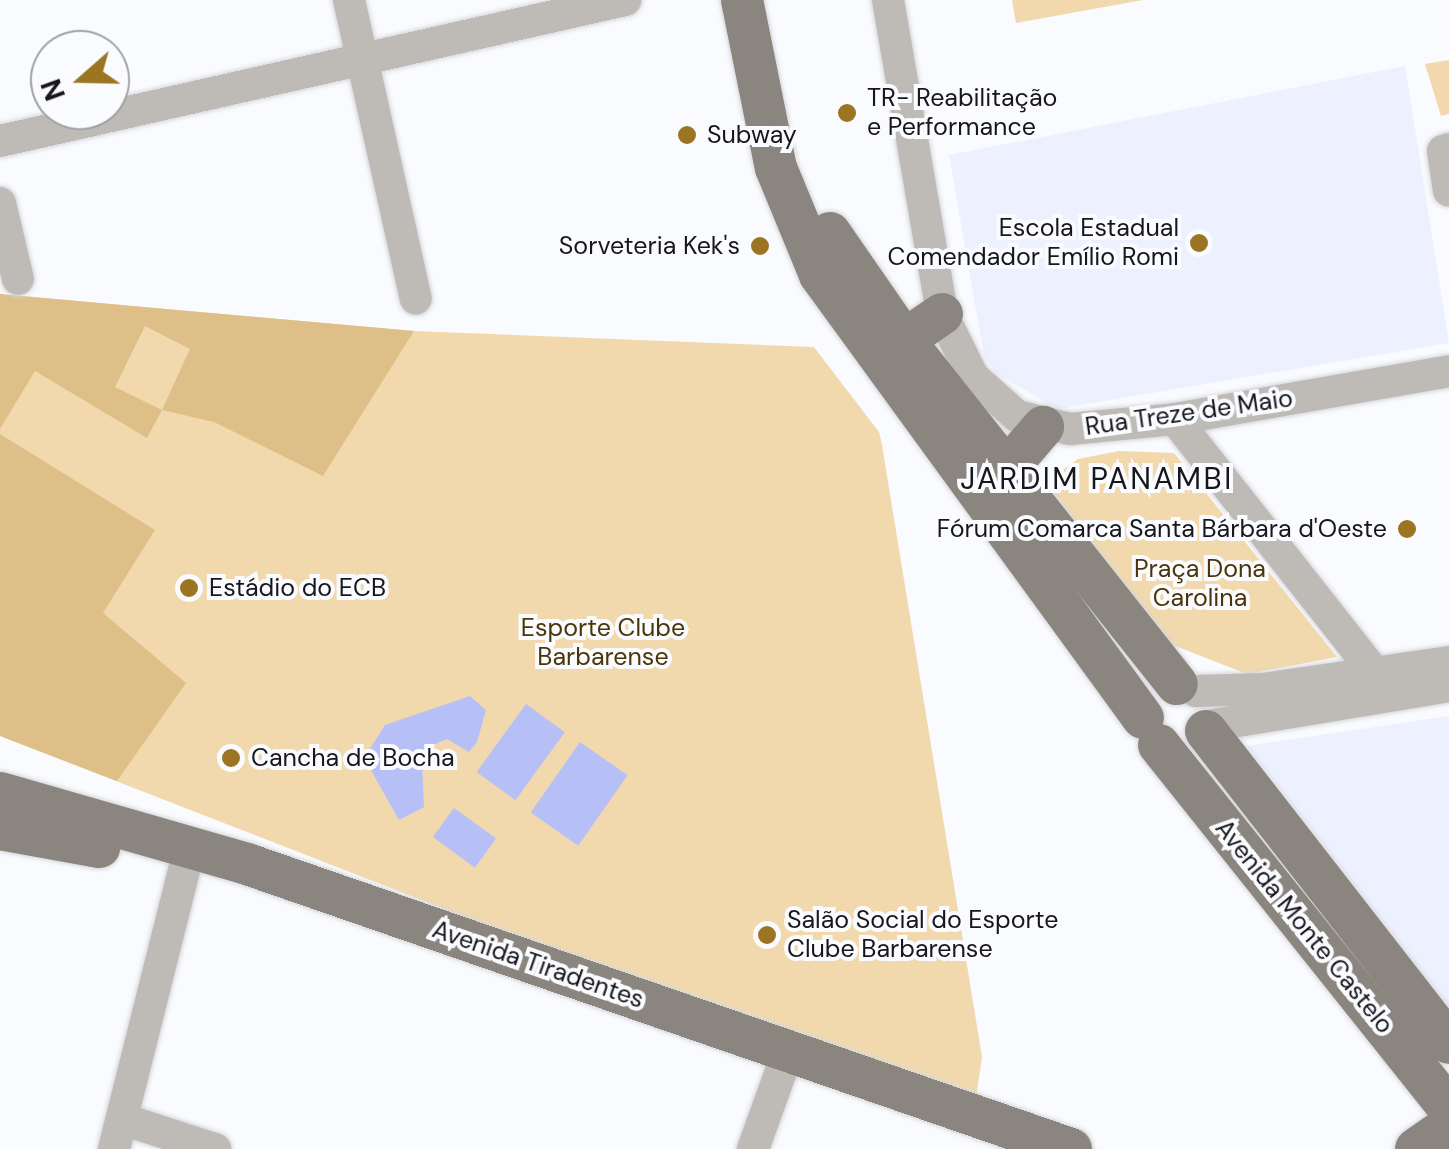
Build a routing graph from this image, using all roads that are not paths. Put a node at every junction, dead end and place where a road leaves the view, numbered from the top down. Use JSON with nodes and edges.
{"nodes":[{"id":1,"x":349,"y":0,"type":"edge"},
{"id":2,"x":625,"y":0,"type":"edge"},
{"id":3,"x":742,"y":0,"type":"edge"},
{"id":4,"x":769,"y":0,"type":"edge"},
{"id":5,"x":888,"y":0,"type":"edge"},
{"id":6,"x":362,"y":59,"type":"junction"},
{"id":7,"x":0,"y":141,"type":"edge"},
{"id":8,"x":1446,"y":150,"type":"edge"},
{"id":9,"x":1449,"y":191,"type":"edge"},
{"id":10,"x":0,"y":202,"type":"edge"},
{"id":11,"x":18,"y":279,"type":"dead end"},
{"id":12,"x":416,"y":300,"type":"dead end"},
{"id":13,"x":942,"y":314,"type":"junction"},
{"id":14,"x":904,"y":340,"type":"junction"},
{"id":15,"x":1449,"y":370,"type":"edge"},
{"id":16,"x":1176,"y":419,"type":"junction"},
{"id":17,"x":1043,"y":427,"type":"junction"},
{"id":18,"x":1006,"y":470,"type":"junction"},
{"id":19,"x":1449,"y":662,"type":"edge"},
{"id":20,"x":1384,"y":684,"type":"junction"},
{"id":21,"x":1449,"y":686,"type":"edge"},
{"id":22,"x":1197,"y":708,"type":"junction"},
{"id":23,"x":1151,"y":732,"type":"junction"},
{"id":24,"x":0,"y":793,"type":"edge"},
{"id":25,"x":0,"y":830,"type":"edge"},
{"id":26,"x":187,"y":858,"type":"junction"},
{"id":27,"x":1449,"y":1043,"type":"edge"},
{"id":28,"x":784,"y":1063,"type":"junction"},
{"id":29,"x":1449,"y":1108,"type":"edge"},
{"id":30,"x":1449,"y":1126,"type":"edge"},
{"id":31,"x":118,"y":1134,"type":"edge"},
{"id":32,"x":215,"y":1149,"type":"edge"},
{"id":33,"x":753,"y":1149,"type":"edge"},
{"id":34,"x":1000,"y":1149,"type":"edge"},
{"id":35,"x":1072,"y":1149,"type":"edge"},
{"id":36,"x":1416,"y":1149,"type":"edge"}],
"edges":[{"from":1,"to":6,"type":"street"},
{"from":2,"to":6,"type":"street"},
{"from":3,"to":23,"type":"main road","name":"Avenida Monte Castelo"},
{"from":4,"to":14,"type":"main road","name":"Avenida Monte Castelo"},
{"from":5,"to":13,"type":"street"},
{"from":6,"to":7,"type":"street"},
{"from":6,"to":12,"type":"street"},
{"from":8,"to":9,"type":"street"},
{"from":10,"to":11,"type":"street"},
{"from":13,"to":14,"type":"main road"},
{"from":13,"to":17,"type":"street"},
{"from":14,"to":18,"type":"main road","name":"Avenida Monte Castelo"},
{"from":15,"to":16,"type":"street","name":"Rua Treze de Maio"},
{"from":16,"to":17,"type":"street","name":"Rua Treze de Maio"},
{"from":16,"to":20,"type":"street"},
{"from":17,"to":18,"type":"main road"},
{"from":18,"to":22,"type":"main road","name":"Avenida Monte Castelo"},
{"from":19,"to":20,"type":"street"},
{"from":20,"to":21,"type":"street"},
{"from":20,"to":22,"type":"street"},
{"from":22,"to":23,"type":"main road"},
{"from":22,"to":23,"type":"main road"},
{"from":22,"to":27,"type":"main road","name":"Avenida Monte Castelo"},
{"from":23,"to":29,"type":"main road","name":"Avenida Monte Castelo"},
{"from":24,"to":26,"type":"main road","name":"Avenida Tiradentes"},
{"from":25,"to":26,"type":"main road","name":"Avenida Tiradentes"},
{"from":26,"to":28,"type":"main road","name":"Avenida Tiradentes"},
{"from":26,"to":31,"type":"street"},
{"from":28,"to":33,"type":"street"},
{"from":28,"to":34,"type":"main road","name":"Avenida Tiradentes"},
{"from":28,"to":35,"type":"main road","name":"Avenida Tiradentes"},
{"from":30,"to":36,"type":"main road"},
{"from":31,"to":32,"type":"street"}]}
